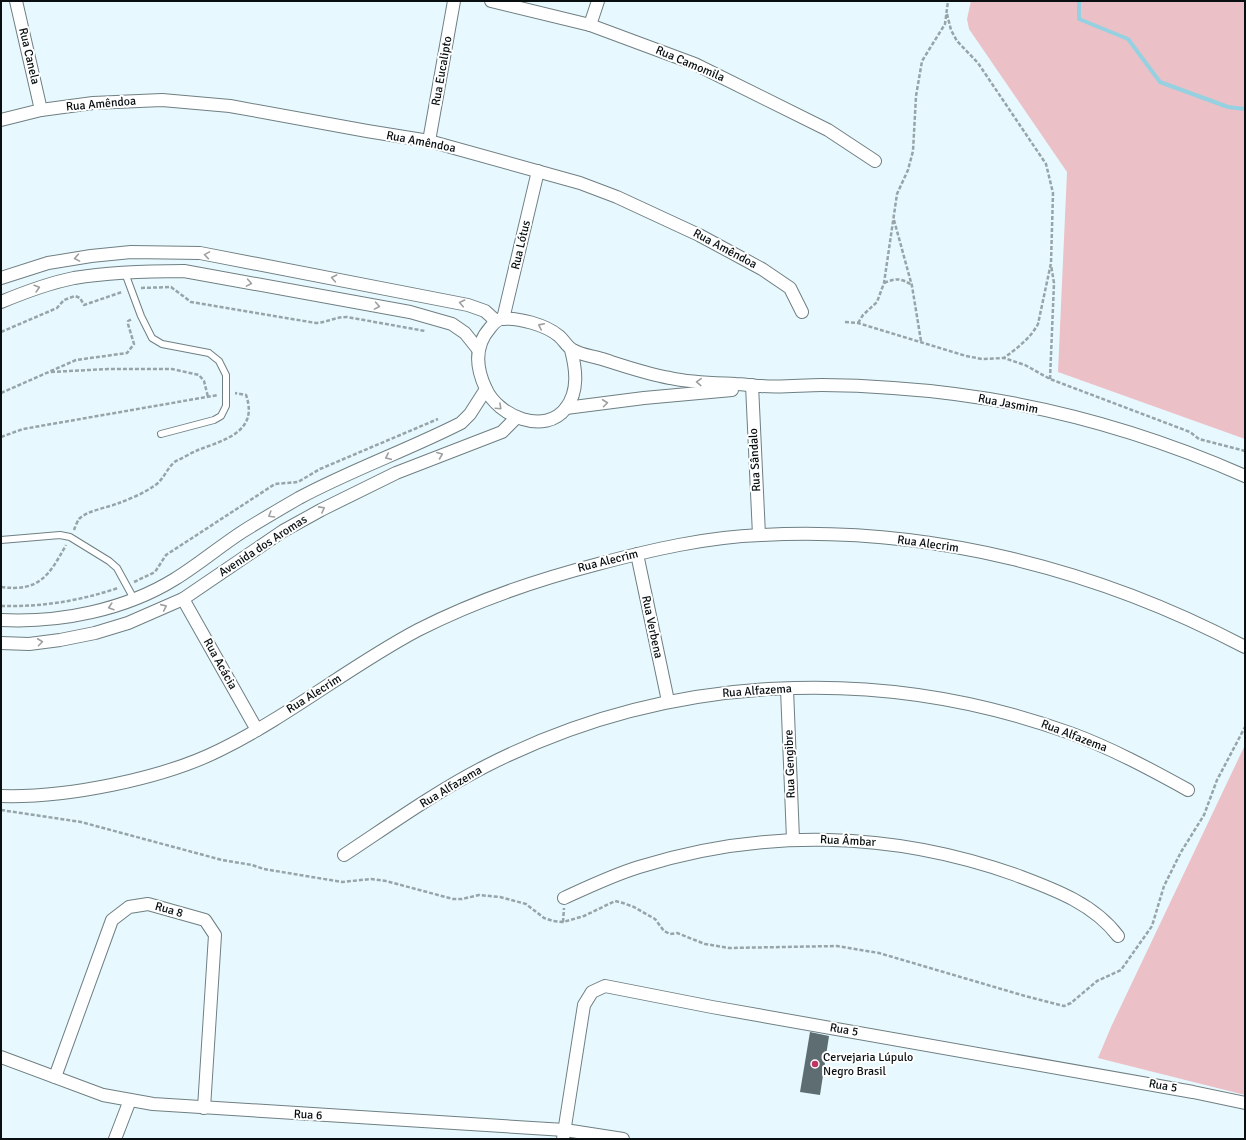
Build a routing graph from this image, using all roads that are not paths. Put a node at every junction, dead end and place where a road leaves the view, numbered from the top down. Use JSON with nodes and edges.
{"nodes":[{"id":1,"x":16,"y":1,"type":"edge"},
{"id":2,"x":454,"y":1,"type":"edge"},
{"id":3,"x":491,"y":1,"type":"edge"},
{"id":4,"x":598,"y":1,"type":"edge"},
{"id":5,"x":590,"y":25,"type":"junction"},
{"id":6,"x":41,"y":110,"type":"junction"},
{"id":7,"x":1,"y":120,"type":"edge"},
{"id":8,"x":429,"y":140,"type":"junction"},
{"id":9,"x":875,"y":161,"type":"dead end"},
{"id":10,"x":538,"y":170,"type":"junction"},
{"id":11,"x":125,"y":273,"type":"junction"},
{"id":12,"x":1,"y":278,"type":"edge"},
{"id":13,"x":1,"y":302,"type":"edge"},
{"id":14,"x":802,"y":312,"type":"dead end"},
{"id":15,"x":499,"y":320,"type":"junction"},
{"id":16,"x":477,"y":348,"type":"junction"},
{"id":17,"x":571,"y":350,"type":"junction"},
{"id":18,"x":755,"y":386,"type":"junction"},
{"id":19,"x":486,"y":389,"type":"junction"},
{"id":20,"x":566,"y":408,"type":"junction"},
{"id":21,"x":516,"y":418,"type":"junction"},
{"id":22,"x":161,"y":434,"type":"dead end"},
{"id":23,"x":1245,"y":476,"type":"edge"},
{"id":24,"x":759,"y":535,"type":"junction"},
{"id":25,"x":1,"y":540,"type":"edge"},
{"id":26,"x":637,"y":554,"type":"junction"},
{"id":27,"x":134,"y":599,"type":"junction"},
{"id":28,"x":183,"y":599,"type":"junction"},
{"id":29,"x":1,"y":620,"type":"edge"},
{"id":30,"x":1,"y":644,"type":"edge"},
{"id":31,"x":1245,"y":647,"type":"edge"},
{"id":32,"x":787,"y":689,"type":"junction"},
{"id":33,"x":668,"y":701,"type":"junction"},
{"id":34,"x":257,"y":730,"type":"junction"},
{"id":35,"x":1188,"y":790,"type":"dead end"},
{"id":36,"x":1,"y":796,"type":"edge"},
{"id":37,"x":793,"y":839,"type":"junction"},
{"id":38,"x":344,"y":855,"type":"dead end"},
{"id":39,"x":564,"y":898,"type":"dead end"},
{"id":40,"x":1118,"y":936,"type":"dead end"},
{"id":41,"x":1,"y":1057,"type":"edge"},
{"id":42,"x":55,"y":1076,"type":"junction"},
{"id":43,"x":130,"y":1100,"type":"junction"},
{"id":44,"x":1245,"y":1103,"type":"edge"},
{"id":45,"x":204,"y":1108,"type":"junction"},
{"id":46,"x":564,"y":1135,"type":"edge"},
{"id":47,"x":115,"y":1139,"type":"edge"},
{"id":48,"x":623,"y":1139,"type":"edge"}],
"edges":[{"from":1,"to":6,"type":"street","name":"Rua Canela"},
{"from":2,"to":8,"type":"street","name":"Rua Eucalipto"},
{"from":3,"to":5,"type":"street","name":"Rua Camomila"},
{"from":4,"to":5,"type":"street"},
{"from":5,"to":9,"type":"street","name":"Rua Camomila"},
{"from":6,"to":7,"type":"street","name":"Rua Amêndoa"},
{"from":6,"to":8,"type":"street","name":"Rua Amêndoa"},
{"from":8,"to":10,"type":"street","name":"Rua Amêndoa"},
{"from":10,"to":14,"type":"street","name":"Rua Amêndoa"},
{"from":10,"to":15,"type":"street","name":"Rua Lótus"},
{"from":13,"to":11,"type":"street","one_way":true},
{"from":11,"to":16,"type":"street","one_way":true},
{"from":11,"to":22,"type":"lane"},
{"from":15,"to":12,"type":"street","one_way":true},
{"from":15,"to":16,"type":"street"},
{"from":17,"to":15,"type":"street","one_way":true},
{"from":16,"to":19,"type":"street"},
{"from":18,"to":17,"type":"street","one_way":true},
{"from":17,"to":20,"type":"street"},
{"from":20,"to":18,"type":"street","one_way":true},
{"from":18,"to":23,"type":"street","name":"Rua Jasmim"},
{"from":18,"to":24,"type":"street","name":"Rua Sândalo"},
{"from":19,"to":21,"type":"street","one_way":true},
{"from":19,"to":27,"type":"street","name":"Avenida dos Aromas","one_way":true},
{"from":20,"to":21,"type":"street"},
{"from":28,"to":21,"type":"street","name":"Avenida dos Aromas","one_way":true},
{"from":24,"to":26,"type":"street","name":"Rua Alecrim"},
{"from":24,"to":31,"type":"street","name":"Rua Alecrim"},
{"from":25,"to":27,"type":"lane"},
{"from":26,"to":33,"type":"street","name":"Rua Verbena"},
{"from":26,"to":34,"type":"street","name":"Rua Alecrim"},
{"from":27,"to":29,"type":"street","name":"Avenida dos Aromas","one_way":true},
{"from":30,"to":28,"type":"street","name":"Avenida dos Aromas","one_way":true},
{"from":28,"to":34,"type":"street","name":"Rua Acácia"},
{"from":32,"to":33,"type":"street","name":"Rua Alfazema"},
{"from":32,"to":35,"type":"street","name":"Rua Alfazema"},
{"from":32,"to":37,"type":"street","name":"Rua Gengibre"},
{"from":33,"to":38,"type":"street","name":"Rua Alfazema"},
{"from":34,"to":36,"type":"street","name":"Rua Alecrim"},
{"from":37,"to":39,"type":"street","name":"Rua Âmbar"},
{"from":37,"to":40,"type":"street","name":"Rua Âmbar"},
{"from":41,"to":42,"type":"street","name":"Rua 6"},
{"from":42,"to":43,"type":"street","name":"Rua 6"},
{"from":42,"to":45,"type":"street","name":"Rua 8"},
{"from":43,"to":45,"type":"street","name":"Rua 6"},
{"from":43,"to":47,"type":"street"},
{"from":44,"to":46,"type":"street","name":"Rua 5"},
{"from":45,"to":46,"type":"street","name":"Rua 6"},
{"from":46,"to":48,"type":"street","name":"Rua 6"}]}
